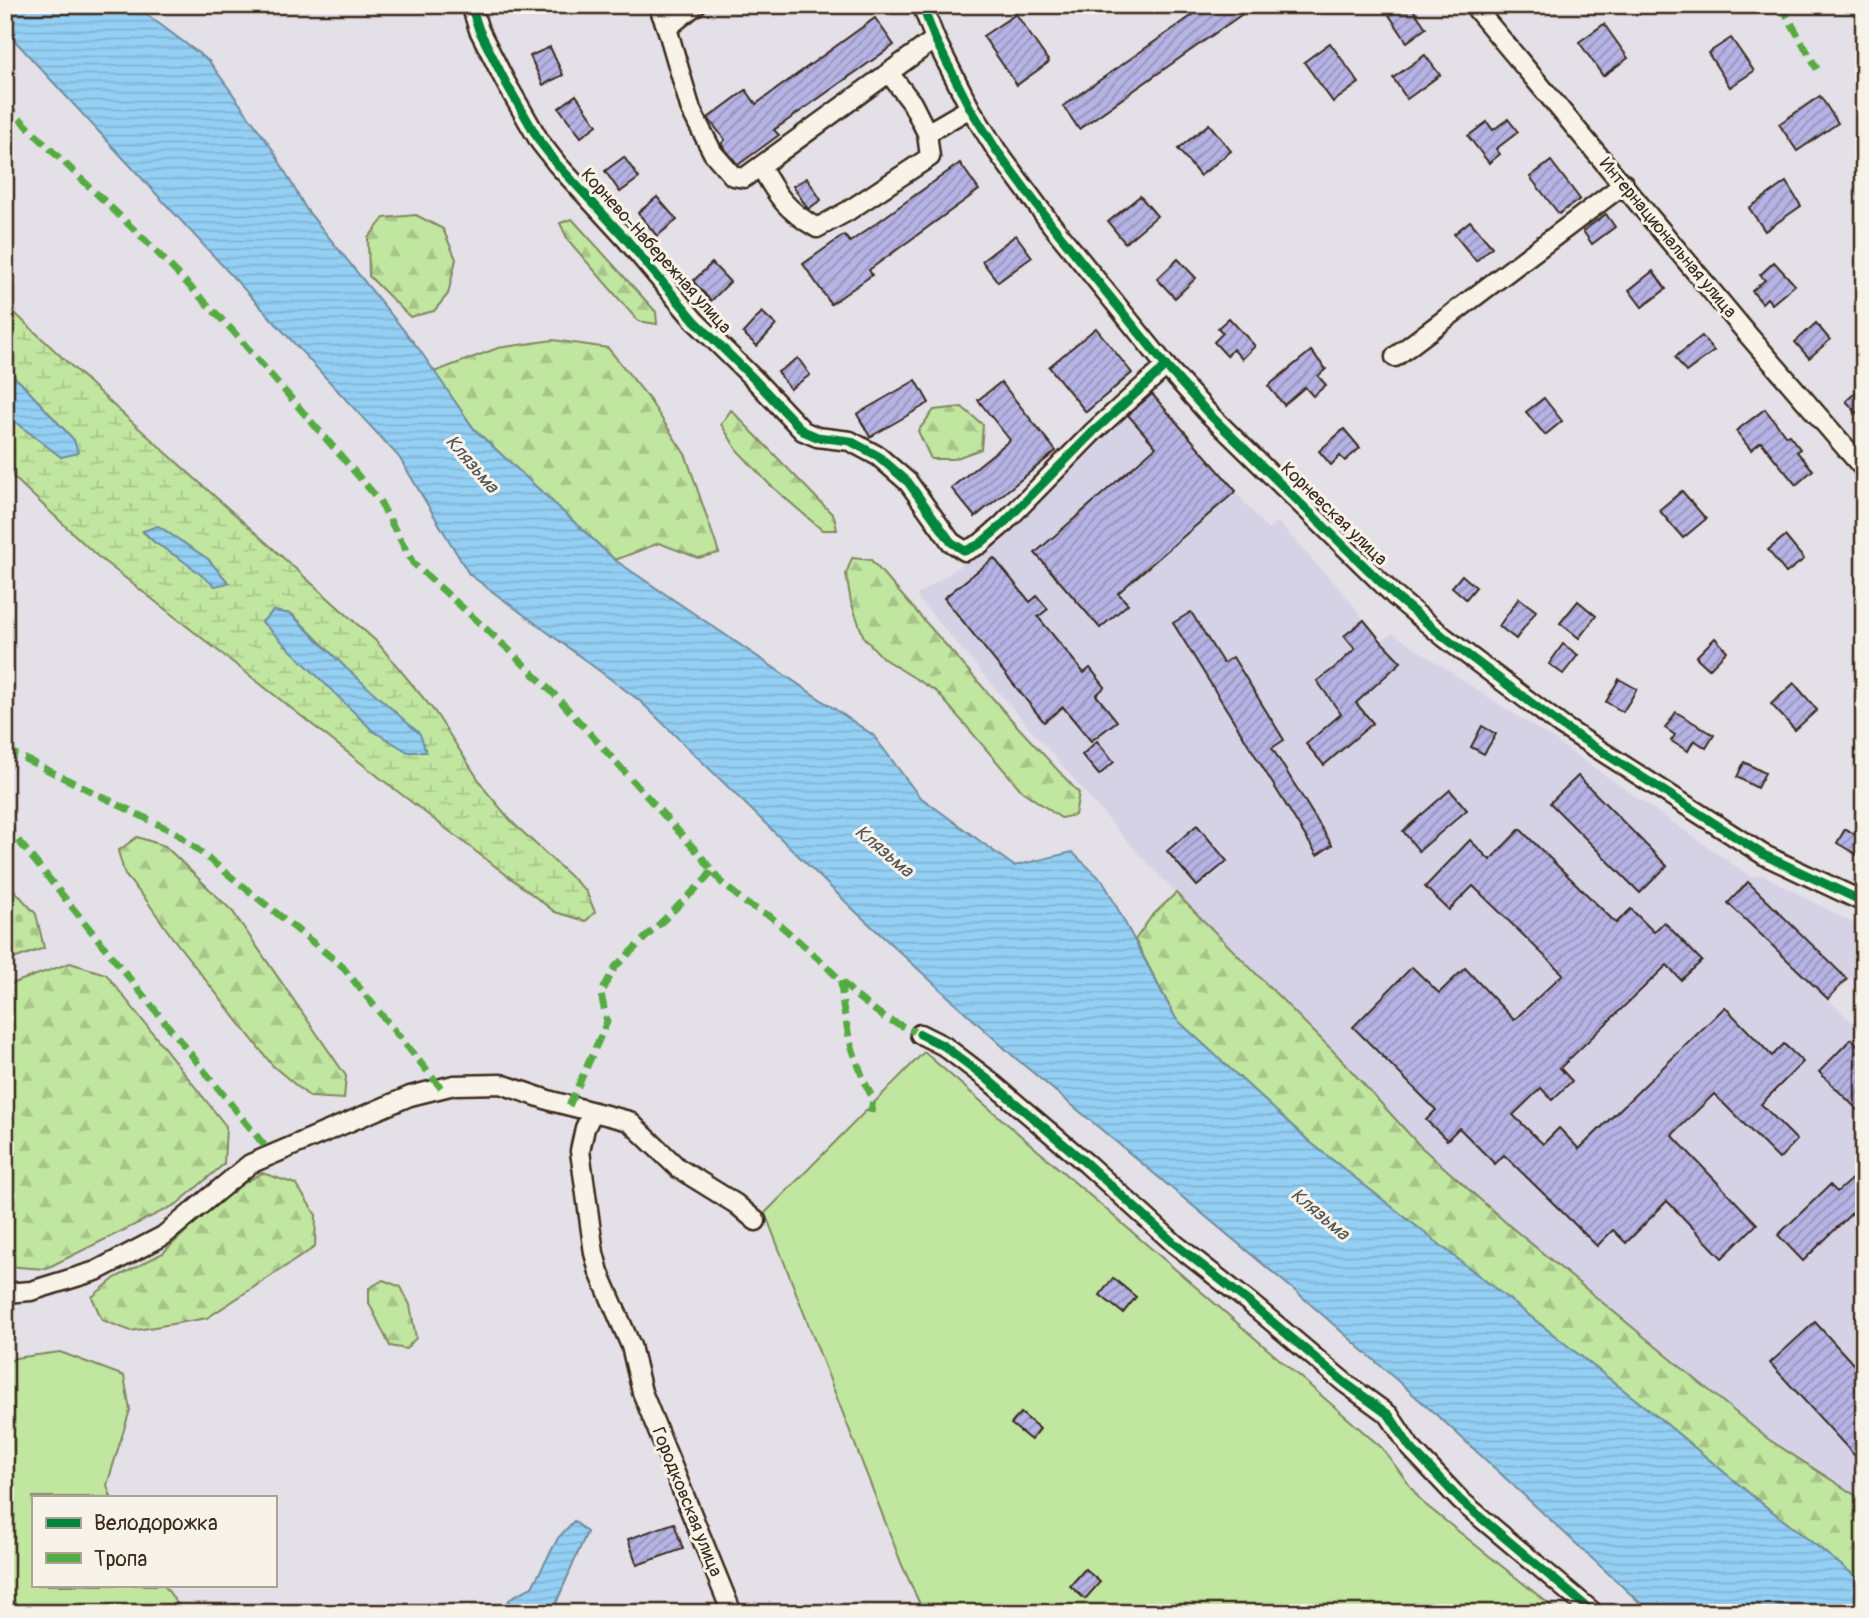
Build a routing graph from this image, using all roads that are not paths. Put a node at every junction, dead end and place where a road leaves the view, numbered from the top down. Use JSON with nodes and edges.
{"nodes":[{"id":1,"x":471,"y":5,"type":"edge"},
{"id":2,"x":658,"y":5,"type":"edge"},
{"id":3,"x":696,"y":5,"type":"edge"},
{"id":4,"x":922,"y":5,"type":"edge"},
{"id":5,"x":1473,"y":5,"type":"edge"},
{"id":6,"x":667,"y":28,"type":"junction"},
{"id":7,"x":935,"y":40,"type":"junction"},
{"id":8,"x":889,"y":73,"type":"junction"},
{"id":9,"x":970,"y":108,"type":"junction"},
{"id":10,"x":927,"y":133,"type":"junction"},
{"id":11,"x":761,"y":167,"type":"junction"},
{"id":12,"x":1624,"y":184,"type":"junction"},
{"id":13,"x":1395,"y":357,"type":"dead end"},
{"id":14,"x":1166,"y":366,"type":"junction"},
{"id":15,"x":1864,"y":469,"type":"edge"},
{"id":16,"x":1864,"y":902,"type":"edge"},
{"id":17,"x":920,"y":1034,"type":"dead end"},
{"id":18,"x":593,"y":1112,"type":"junction"},
{"id":19,"x":756,"y":1221,"type":"dead end"},
{"id":20,"x":5,"y":1293,"type":"edge"},
{"id":21,"x":732,"y":1613,"type":"edge"},
{"id":22,"x":1594,"y":1613,"type":"edge"}],
"edges":[{"from":1,"to":14,"type":"street","name":"Корнево-Набережная улица"},
{"from":2,"to":6,"type":"street"},
{"from":3,"to":6,"type":"street"},
{"from":4,"to":7,"type":"street","name":"Корневская улица"},
{"from":5,"to":12,"type":"street","name":"Интернациональная улица"},
{"from":6,"to":11,"type":"street"},
{"from":7,"to":8,"type":"street"},
{"from":7,"to":9,"type":"street","name":"Корневская улица"},
{"from":8,"to":10,"type":"street"},
{"from":8,"to":11,"type":"street"},
{"from":9,"to":10,"type":"street"},
{"from":9,"to":14,"type":"street","name":"Корневская улица"},
{"from":10,"to":11,"type":"street"},
{"from":12,"to":13,"type":"street"},
{"from":12,"to":15,"type":"street","name":"Интернациональная улица"},
{"from":14,"to":16,"type":"street","name":"Корневская улица"},
{"from":17,"to":22,"type":"street"},
{"from":18,"to":19,"type":"street"},
{"from":18,"to":20,"type":"street"},
{"from":18,"to":21,"type":"street","name":"Городковская улица"}]}
